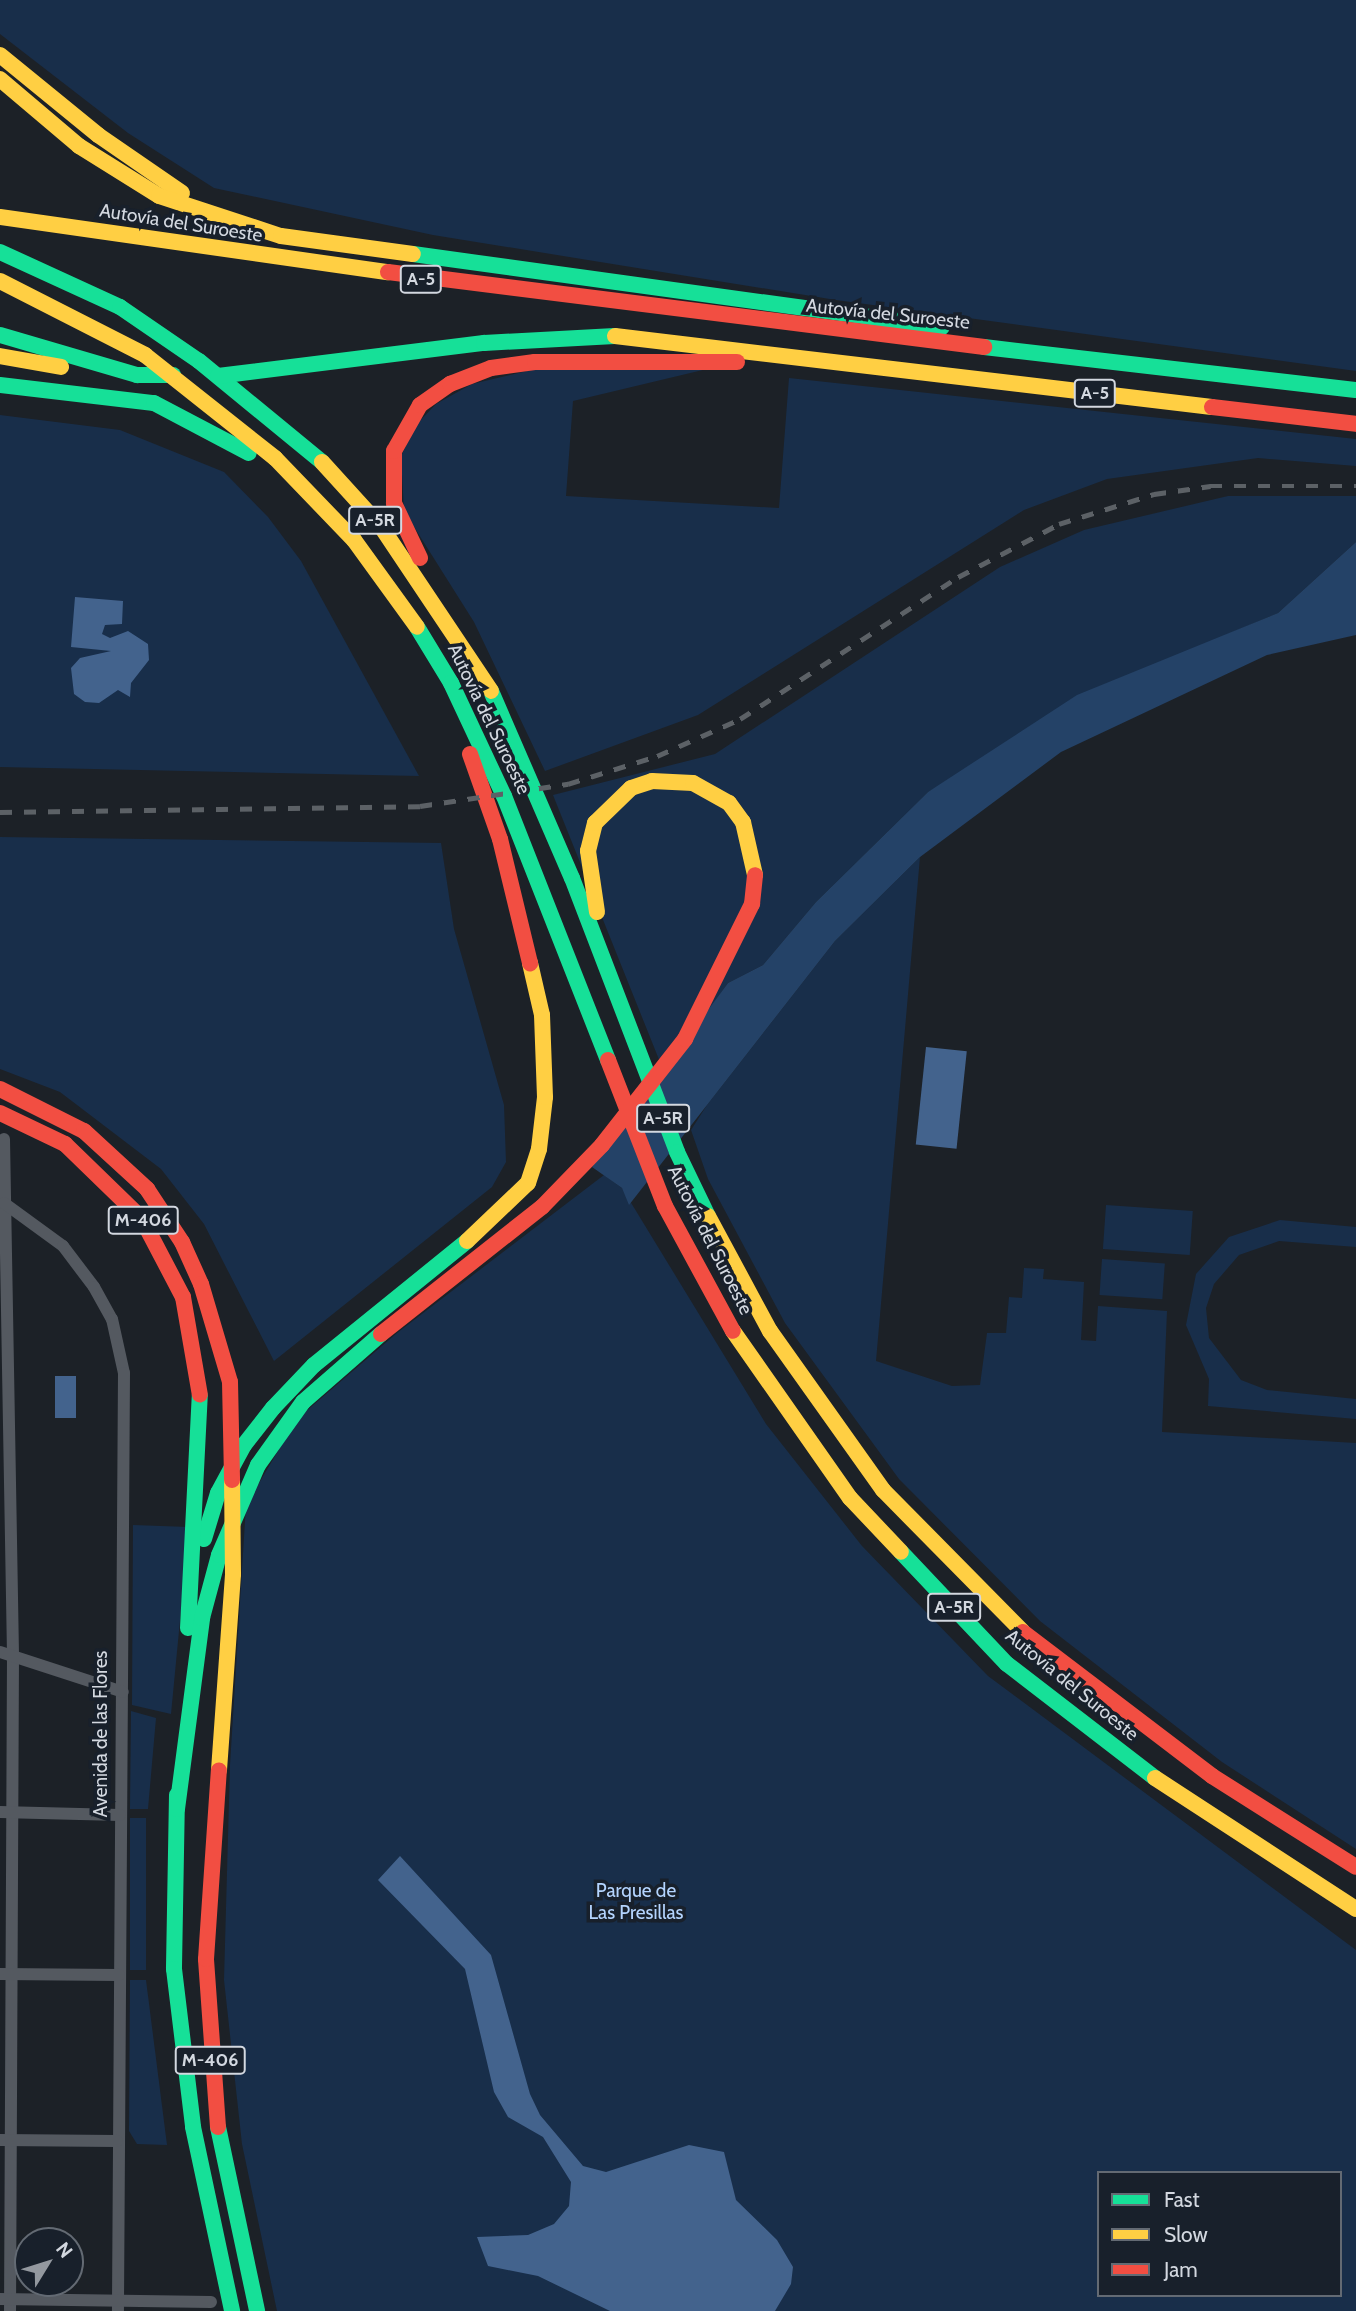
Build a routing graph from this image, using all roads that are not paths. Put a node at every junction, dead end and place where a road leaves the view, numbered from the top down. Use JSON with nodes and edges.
{"nodes":[{"id":1,"x":0,"y":55,"type":"edge"},
{"id":2,"x":0,"y":79,"type":"edge"},
{"id":3,"x":7,"y":92,"type":"edge"},
{"id":4,"x":0,"y":217,"type":"edge"},
{"id":5,"x":281,"y":236,"type":"junction"},
{"id":6,"x":0,"y":252,"type":"edge"},
{"id":7,"x":0,"y":281,"type":"edge"},
{"id":8,"x":0,"y":334,"type":"edge"},
{"id":9,"x":0,"y":356,"type":"edge"},
{"id":10,"x":835,"y":362,"type":"junction"},
{"id":11,"x":1234,"y":374,"type":"junction"},
{"id":12,"x":137,"y":375,"type":"junction"},
{"id":13,"x":0,"y":385,"type":"edge"},
{"id":14,"x":1356,"y":390,"type":"edge"},
{"id":15,"x":1356,"y":424,"type":"edge"},
{"id":16,"x":318,"y":500,"type":"junction"},
{"id":17,"x":480,"y":668,"type":"junction"},
{"id":18,"x":451,"y":683,"type":"junction"},
{"id":19,"x":630,"y":1032,"type":"junction"},
{"id":20,"x":0,"y":1089,"type":"edge"},
{"id":21,"x":0,"y":1113,"type":"edge"},
{"id":22,"x":4,"y":1139,"type":"dead end"},
{"id":23,"x":4,"y":1203,"type":"junction"},
{"id":24,"x":193,"y":1571,"type":"junction"},
{"id":25,"x":6,"y":1654,"type":"edge"},
{"id":26,"x":123,"y":1692,"type":"junction"},
{"id":27,"x":177,"y":1809,"type":"junction"},
{"id":28,"x":5,"y":1812,"type":"edge"},
{"id":29,"x":120,"y":1815,"type":"junction"},
{"id":30,"x":1356,"y":1867,"type":"edge"},
{"id":31,"x":1356,"y":1909,"type":"edge"},
{"id":32,"x":4,"y":1975,"type":"edge"},
{"id":33,"x":119,"y":1975,"type":"junction"},
{"id":34,"x":4,"y":2140,"type":"edge"},
{"id":35,"x":117,"y":2141,"type":"junction"},
{"id":36,"x":211,"y":2302,"type":"dead end"},
{"id":37,"x":7,"y":2303,"type":"edge"},
{"id":38,"x":118,"y":2305,"type":"edge"},
{"id":39,"x":232,"y":2311,"type":"edge"},
{"id":40,"x":257,"y":2311,"type":"edge"}],
"edges":[{"from":1,"to":5,"type":"highway"},
{"from":2,"to":3,"type":"highway"},
{"from":3,"to":5,"type":"highway"},
{"from":4,"to":11,"type":"highway","name":"Autovía del Suroeste","number":"A-5"},
{"from":5,"to":11,"type":"highway"},
{"from":6,"to":17,"type":"highway","name":"Autovía del Suroeste","number":"A-5R"},
{"from":7,"to":16,"type":"highway","name":"Autovía del Suroeste","number":"A-5R"},
{"from":8,"to":12,"type":"highway","number":"A-5"},
{"from":9,"to":12,"type":"highway"},
{"from":10,"to":12,"type":"highway","number":"A-5"},
{"from":10,"to":15,"type":"highway","number":"A-5"},
{"from":10,"to":17,"type":"highway"},
{"from":11,"to":14,"type":"highway","name":"Autovía del Suroeste","number":"A-5"},
{"from":13,"to":16,"type":"highway"},
{"from":16,"to":18,"type":"highway","name":"Autovía del Suroeste","number":"A-5R"},
{"from":17,"to":19,"type":"highway","name":"Autovía del Suroeste","number":"A-5R"},
{"from":18,"to":24,"type":"highway"},
{"from":18,"to":31,"type":"highway","name":"Autovía del Suroeste","number":"A-5R"},
{"from":19,"to":27,"type":"highway"},
{"from":19,"to":30,"type":"highway","name":"Autovía del Suroeste","number":"A-5R"},
{"from":20,"to":40,"type":"highway","number":"M-406"},
{"from":21,"to":24,"type":"highway","number":"M-406"},
{"from":22,"to":23,"type":"street"},
{"from":23,"to":25,"type":"street"},
{"from":23,"to":26,"type":"street","name":"Avenida de las Flores"},
{"from":24,"to":27,"type":"highway","number":"M-406"},
{"from":25,"to":26,"type":"street"},
{"from":25,"to":28,"type":"street"},
{"from":26,"to":29,"type":"street","name":"Avenida de las Flores"},
{"from":27,"to":39,"type":"highway","number":"M-406"},
{"from":28,"to":29,"type":"street"},
{"from":28,"to":32,"type":"street"},
{"from":29,"to":33,"type":"street","name":"Avenida de las Flores"},
{"from":32,"to":33,"type":"street"},
{"from":32,"to":34,"type":"street"},
{"from":33,"to":35,"type":"street","name":"Avenida de las Flores"},
{"from":34,"to":35,"type":"street"},
{"from":34,"to":37,"type":"street"},
{"from":35,"to":38,"type":"street","name":"Avenida de las Flores"},
{"from":36,"to":38,"type":"street"},
{"from":37,"to":38,"type":"street"}]}
